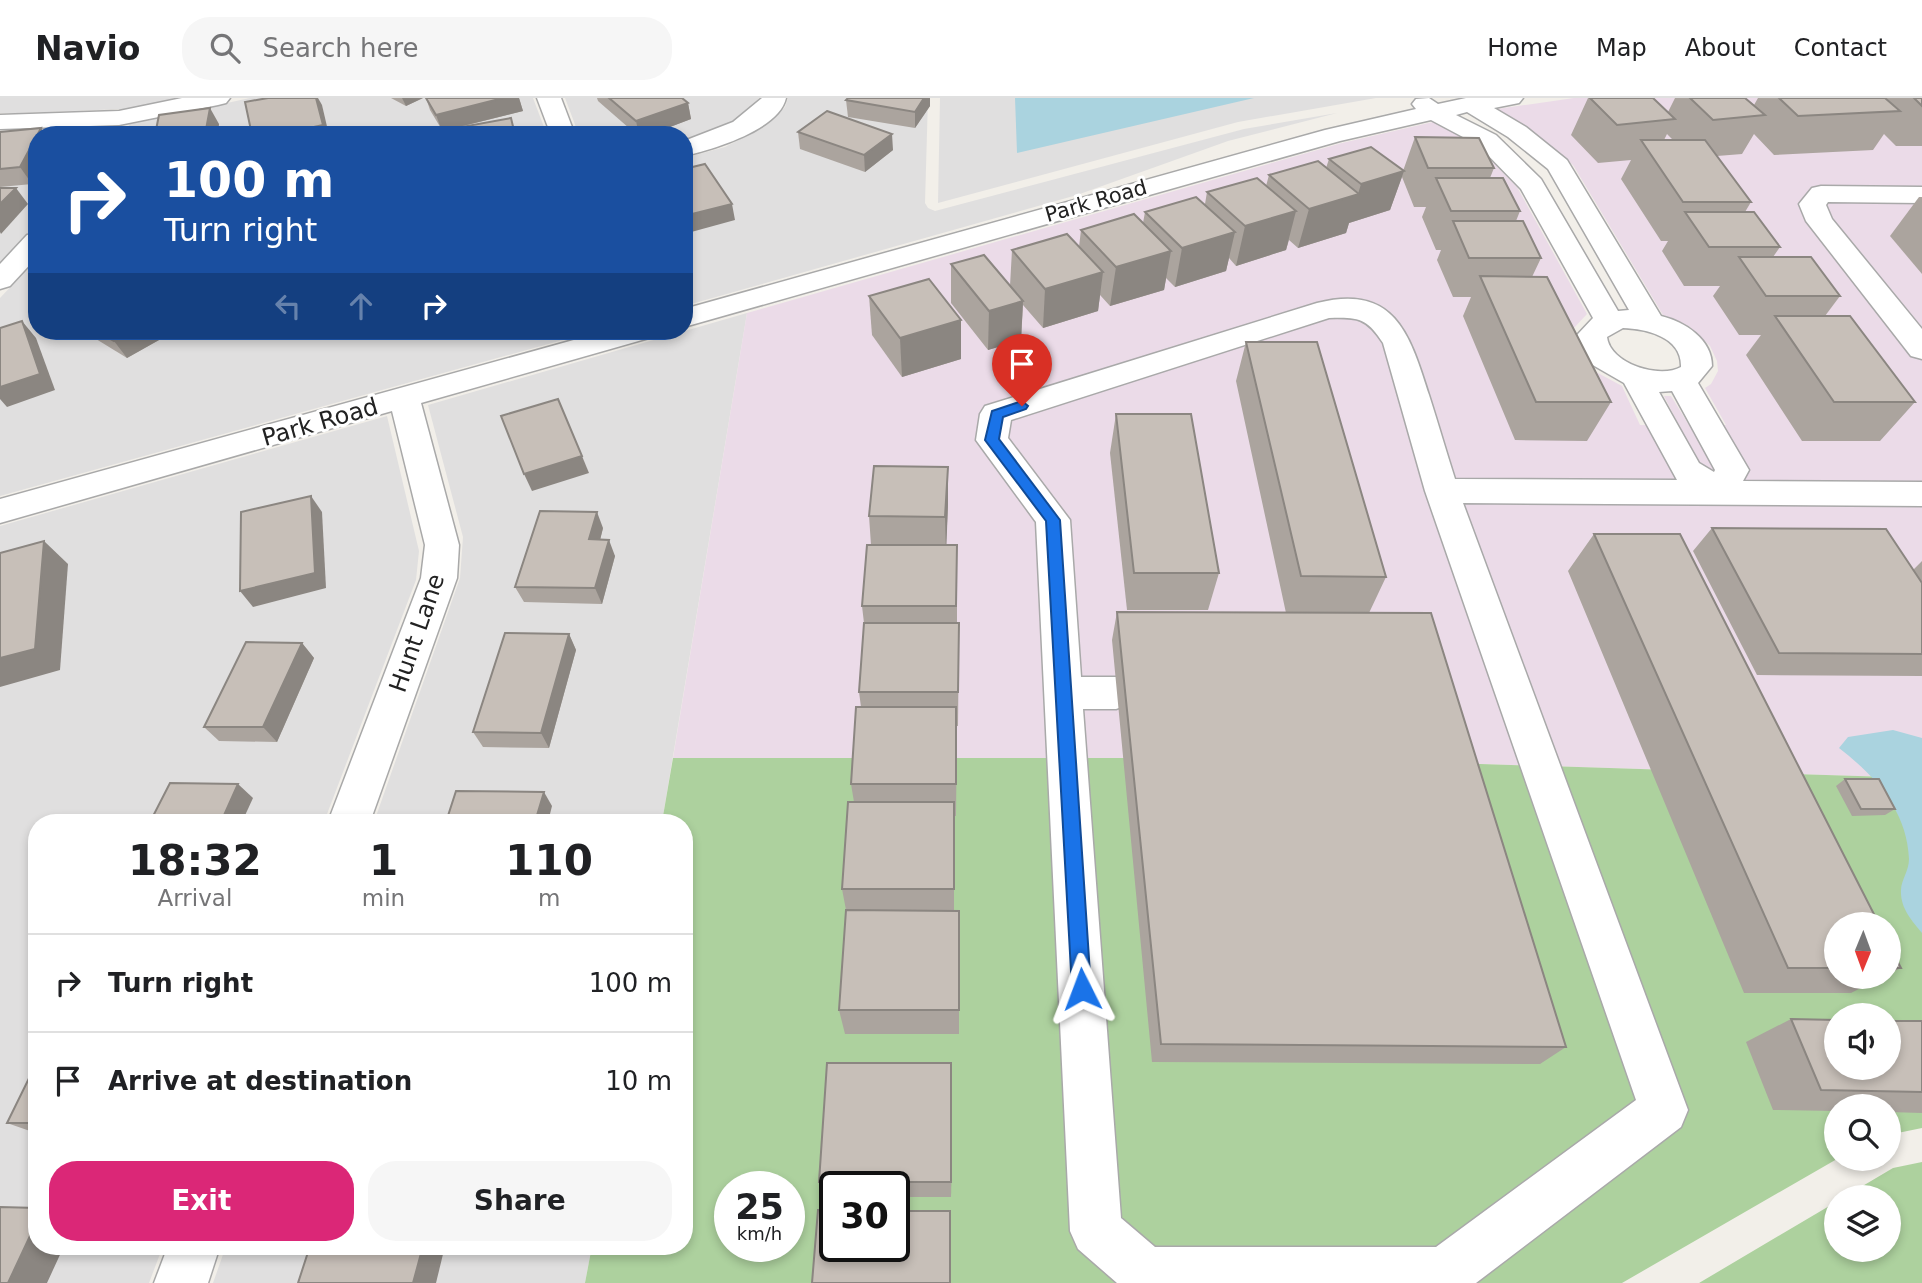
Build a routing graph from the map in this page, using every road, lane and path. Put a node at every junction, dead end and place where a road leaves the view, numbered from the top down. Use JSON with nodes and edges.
{"nodes":[{"id":1,"x":218,"y":98,"type":"edge"},
{"id":2,"x":549,"y":98,"type":"edge"},
{"id":3,"x":774,"y":98,"type":"edge"},
{"id":4,"x":1511,"y":98,"type":"edge"},
{"id":5,"x":1468,"y":101,"type":"edge"},
{"id":6,"x":1425,"y":105,"type":"edge"},
{"id":7,"x":0,"y":122,"type":"edge"},
{"id":8,"x":113,"y":126,"type":"edge"},
{"id":9,"x":560,"y":126,"type":"edge"},
{"id":10,"x":693,"y":147,"type":"edge"},
{"id":11,"x":1922,"y":195,"type":"edge"},
{"id":12,"x":28,"y":251,"type":"edge"},
{"id":13,"x":0,"y":280,"type":"edge"},
{"id":14,"x":693,"y":315,"type":"edge"},
{"id":15,"x":1609,"y":321,"type":"junction"},
{"id":16,"x":1650,"y":321,"type":"junction"},
{"id":17,"x":607,"y":340,"type":"edge"},
{"id":18,"x":1922,"y":349,"type":"edge"},
{"id":19,"x":1637,"y":379,"type":"junction"},
{"id":20,"x":1681,"y":380,"type":"junction"},
{"id":21,"x":404,"y":398,"type":"junction"},
{"id":22,"x":1442,"y":491,"type":"junction"},
{"id":23,"x":1721,"y":492,"type":"junction"},
{"id":24,"x":1922,"y":494,"type":"edge"},
{"id":25,"x":0,"y":511,"type":"edge"},
{"id":26,"x":1063,"y":693,"type":"junction"},
{"id":27,"x":1116,"y":693,"type":"dead end"},
{"id":28,"x":352,"y":814,"type":"edge"},
{"id":29,"x":191,"y":1255,"type":"edge"},
{"id":30,"x":181,"y":1283,"type":"edge"}],
"edges":[{"from":1,"to":8,"type":"street"},
{"from":2,"to":9,"type":"street"},
{"from":3,"to":10,"type":"street"},
{"from":4,"to":5,"type":"street","name":"Park Road"},
{"from":5,"to":6,"type":"street","name":"Park Road"},
{"from":5,"to":16,"type":"street"},
{"from":6,"to":14,"type":"street","name":"Park Road"},
{"from":6,"to":15,"type":"street"},
{"from":7,"to":8,"type":"street"},
{"from":11,"to":18,"type":"street"},
{"from":12,"to":13,"type":"street"},
{"from":15,"to":16,"type":"street"},
{"from":15,"to":19,"type":"street"},
{"from":16,"to":20,"type":"street"},
{"from":17,"to":21,"type":"street","name":"Park Road"},
{"from":19,"to":20,"type":"street"},
{"from":19,"to":23,"type":"street"},
{"from":20,"to":23,"type":"street"},
{"from":21,"to":25,"type":"street","name":"Park Road"},
{"from":21,"to":28,"type":"street","name":"Hunt Lane"},
{"from":22,"to":23,"type":"street"},
{"from":22,"to":26,"type":"street"},
{"from":22,"to":26,"type":"street"},
{"from":23,"to":24,"type":"street"},
{"from":26,"to":27,"type":"street"},
{"from":29,"to":30,"type":"street"}]}
